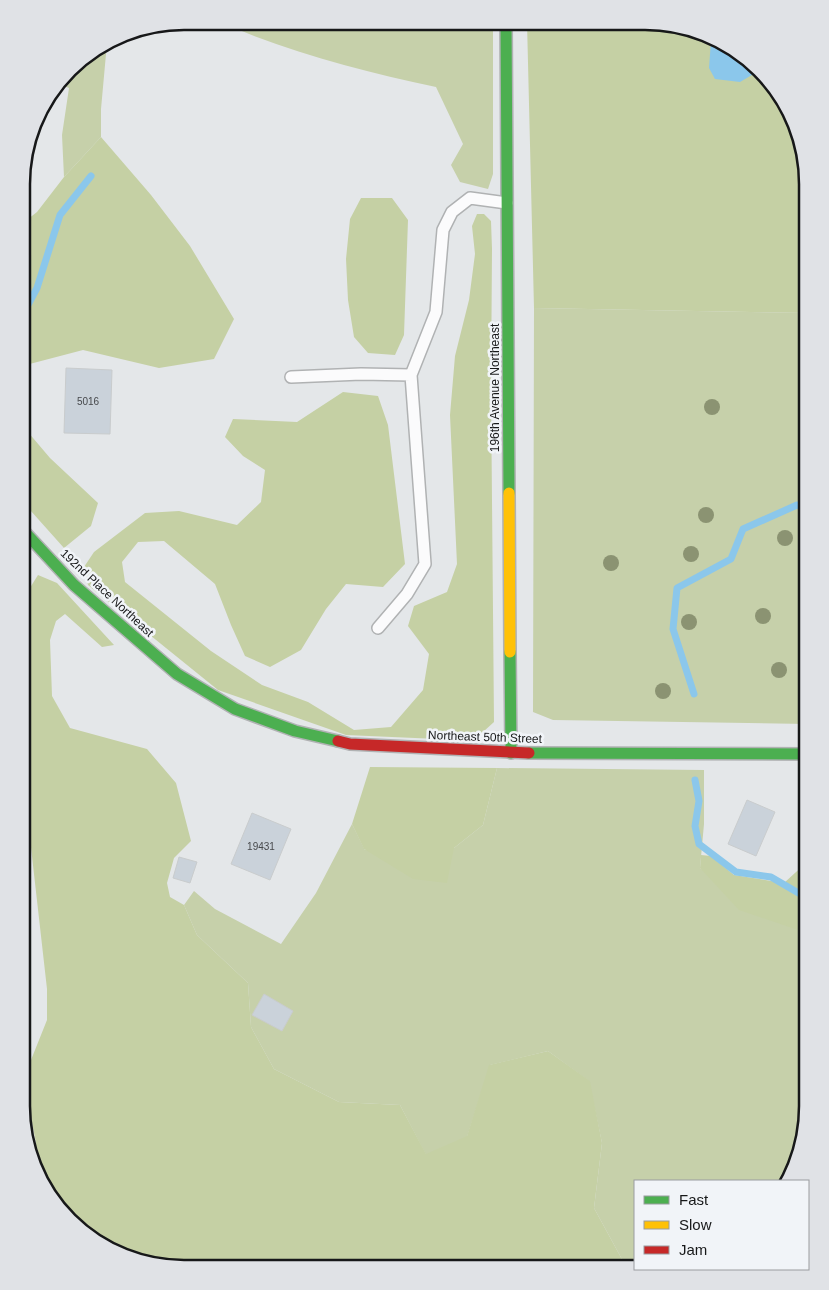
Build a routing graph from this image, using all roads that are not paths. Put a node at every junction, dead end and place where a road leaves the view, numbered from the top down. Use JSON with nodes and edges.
{"nodes":[{"id":1,"x":506,"y":30,"type":"edge"},
{"id":2,"x":507,"y":203,"type":"junction"},
{"id":3,"x":411,"y":375,"type":"junction"},
{"id":4,"x":291,"y":377,"type":"dead end"},
{"id":5,"x":30,"y":537,"type":"edge"},
{"id":6,"x":378,"y":628,"type":"dead end"},
{"id":7,"x":176,"y":674,"type":"joint"},
{"id":8,"x":511,"y":753,"type":"junction"},
{"id":9,"x":799,"y":754,"type":"edge"}],
"edges":[{"from":1,"to":2,"type":"street","name":"196th Avenue Northeast"},
{"from":2,"to":3,"type":"lane"},
{"from":2,"to":8,"type":"street","name":"196th Avenue Northeast"},
{"from":3,"to":4,"type":"lane"},
{"from":3,"to":6,"type":"lane"},
{"from":5,"to":7,"type":"street","name":"192nd Place Northeast"},
{"from":7,"to":8,"type":"street","name":"Northeast 50th Street"},
{"from":8,"to":9,"type":"street","name":"Northeast 50th Street"}]}
